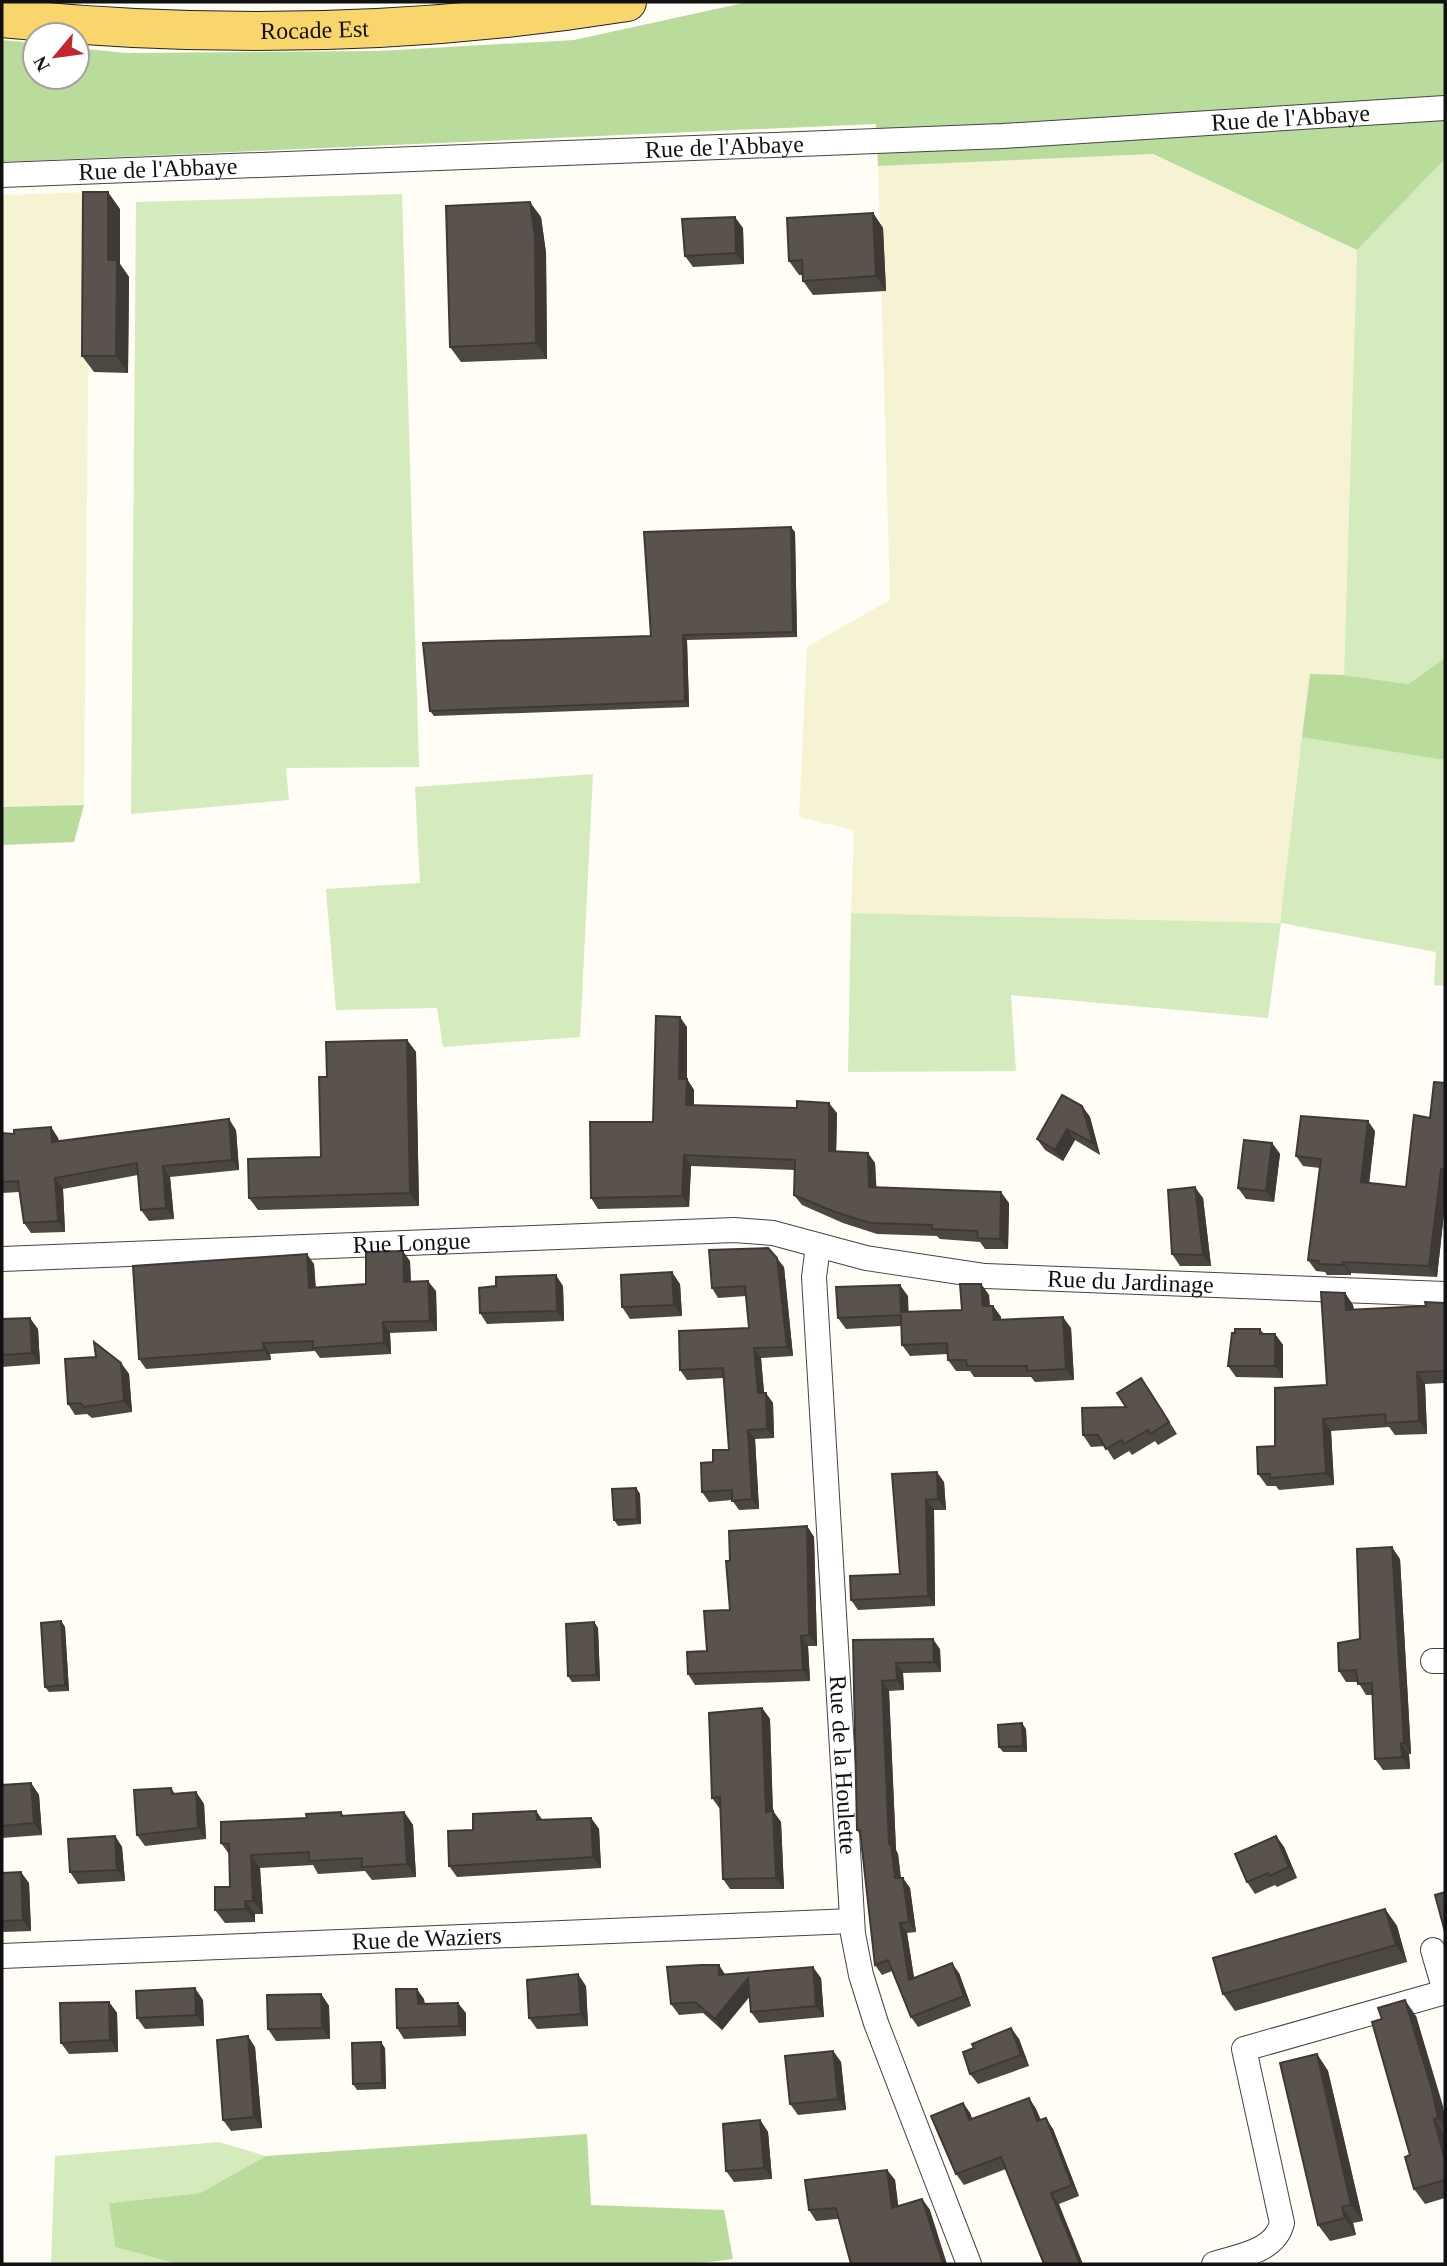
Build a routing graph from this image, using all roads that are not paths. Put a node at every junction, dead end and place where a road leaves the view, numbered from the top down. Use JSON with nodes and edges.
{"nodes":[{"id":1,"x":627,"y":2,"type":"edge"},
{"id":2,"x":2,"y":18,"type":"edge"},
{"id":3,"x":1445,"y":108,"type":"edge"},
{"id":4,"x":2,"y":175,"type":"edge"},
{"id":5,"x":818,"y":1246,"type":"junction"},
{"id":6,"x":2,"y":1259,"type":"edge"},
{"id":7,"x":1445,"y":1294,"type":"edge"},
{"id":8,"x":852,"y":1921,"type":"junction"},
{"id":9,"x":1433,"y":1950,"type":"dead end"},
{"id":10,"x":2,"y":1956,"type":"edge"},
{"id":11,"x":1445,"y":1991,"type":"edge"},
{"id":12,"x":969,"y":2264,"type":"edge"},
{"id":13,"x":1214,"y":2264,"type":"edge"}],
"edges":[{"from":1,"to":2,"type":"main road","name":"Rocade Est"},
{"from":3,"to":4,"type":"street","name":"Rue de l'Abbaye"},
{"from":5,"to":6,"type":"street","name":"Rue Longue"},
{"from":5,"to":7,"type":"street","name":"Rue du Jardinage"},
{"from":5,"to":8,"type":"street","name":"Rue de la Houlette"},
{"from":8,"to":10,"type":"street","name":"Rue de Waziers"},
{"from":8,"to":12,"type":"street","name":"Rue de la Houlette"},
{"from":9,"to":11,"type":"street"},
{"from":11,"to":13,"type":"street"}]}
